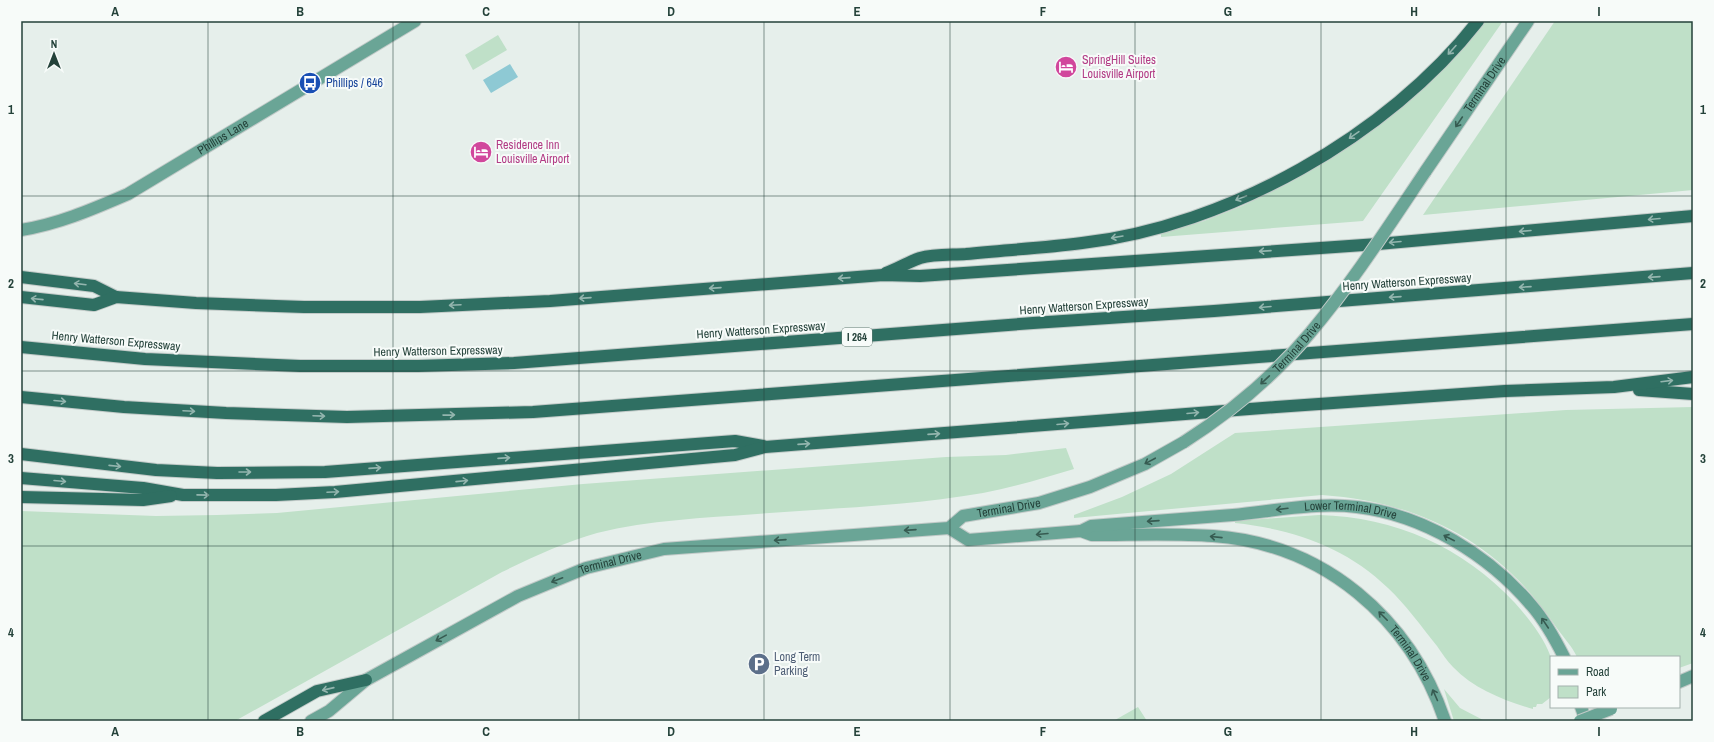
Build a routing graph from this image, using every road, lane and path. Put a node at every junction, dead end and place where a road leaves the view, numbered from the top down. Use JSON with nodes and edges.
{"nodes":[{"id":1,"x":415,"y":21,"type":"edge"},
{"id":2,"x":1478,"y":21,"type":"edge"},
{"id":3,"x":1528,"y":21,"type":"edge"},
{"id":4,"x":1693,"y":216,"type":"edge"},
{"id":5,"x":21,"y":230,"type":"edge"},
{"id":6,"x":1693,"y":274,"type":"edge"},
{"id":7,"x":883,"y":275,"type":"junction"},
{"id":8,"x":21,"y":277,"type":"edge"},
{"id":9,"x":21,"y":297,"type":"edge"},
{"id":10,"x":116,"y":297,"type":"junction"},
{"id":11,"x":1693,"y":324,"type":"edge"},
{"id":12,"x":21,"y":347,"type":"edge"},
{"id":13,"x":1693,"y":377,"type":"edge"},
{"id":14,"x":1614,"y":388,"type":"junction"},
{"id":15,"x":1693,"y":394,"type":"edge"},
{"id":16,"x":21,"y":397,"type":"edge"},
{"id":17,"x":765,"y":447,"type":"junction"},
{"id":18,"x":21,"y":454,"type":"edge"},
{"id":19,"x":21,"y":478,"type":"edge"},
{"id":20,"x":184,"y":495,"type":"junction"},
{"id":21,"x":21,"y":497,"type":"edge"},
{"id":22,"x":949,"y":528,"type":"junction"},
{"id":23,"x":1081,"y":531,"type":"junction"},
{"id":24,"x":1563,"y":656,"type":"edge"},
{"id":25,"x":1693,"y":676,"type":"edge"},
{"id":26,"x":366,"y":680,"type":"junction"},
{"id":27,"x":1680,"y":682,"type":"edge"},
{"id":28,"x":1581,"y":708,"type":"edge"},
{"id":29,"x":1614,"y":708,"type":"edge"},
{"id":30,"x":264,"y":721,"type":"edge"},
{"id":31,"x":311,"y":721,"type":"edge"},
{"id":32,"x":1445,"y":721,"type":"edge"},
{"id":33,"x":1580,"y":721,"type":"edge"},
{"id":34,"x":1586,"y":721,"type":"edge"}],
"edges":[{"from":1,"to":5,"type":"main road","name":"Phillips Lane"},
{"from":2,"to":7,"type":"highway","one_way":true},
{"from":3,"to":22,"type":"main road","name":"Terminal Drive","one_way":true,"bridge":true},
{"from":4,"to":7,"type":"highway","one_way":true},
{"from":6,"to":12,"type":"highway","name":"Henry Watterson Expressway","number":"I 264","one_way":true},
{"from":7,"to":10,"type":"highway","one_way":true},
{"from":10,"to":8,"type":"highway","one_way":true},
{"from":10,"to":9,"type":"highway","one_way":true},
{"from":16,"to":11,"type":"highway","one_way":true},
{"from":14,"to":13,"type":"highway","one_way":true},
{"from":14,"to":15,"type":"highway"},
{"from":17,"to":14,"type":"highway","one_way":true},
{"from":18,"to":17,"type":"highway","one_way":true},
{"from":20,"to":17,"type":"highway","one_way":true},
{"from":19,"to":20,"type":"highway","one_way":true},
{"from":20,"to":21,"type":"highway"},
{"from":23,"to":22,"type":"main road","name":"Terminal Drive","one_way":true},
{"from":22,"to":26,"type":"main road","name":"Terminal Drive","one_way":true},
{"from":24,"to":23,"type":"main road","name":"Lower Terminal Drive","one_way":true},
{"from":32,"to":23,"type":"main road","name":"Terminal Drive","one_way":true},
{"from":25,"to":27,"type":"main road"},
{"from":26,"to":30,"type":"highway","one_way":true},
{"from":26,"to":31,"type":"main road","name":"Terminal Drive"},
{"from":28,"to":34,"type":"main road"},
{"from":29,"to":33,"type":"main road","bridge":true}]}
